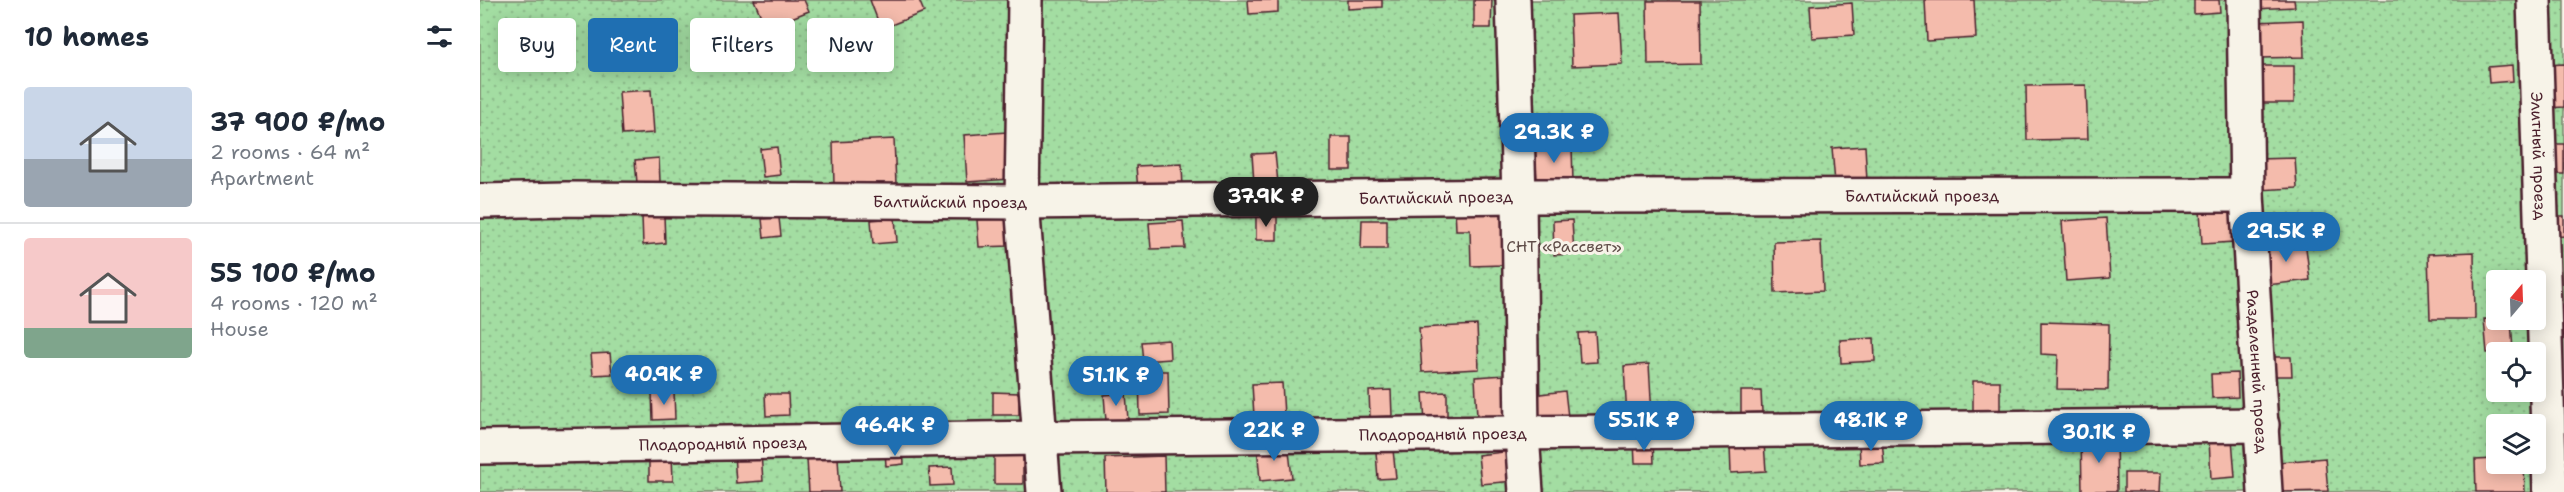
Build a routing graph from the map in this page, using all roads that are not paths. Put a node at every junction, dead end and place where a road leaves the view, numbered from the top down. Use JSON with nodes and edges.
{"nodes":[{"id":1,"x":1025,"y":0,"type":"edge"},
{"id":2,"x":1513,"y":0,"type":"edge"},
{"id":3,"x":2244,"y":0,"type":"edge"},
{"id":4,"x":2534,"y":0,"type":"edge"},
{"id":5,"x":2247,"y":195,"type":"junction"},
{"id":6,"x":1519,"y":196,"type":"junction"},
{"id":7,"x":480,"y":201,"type":"edge"},
{"id":8,"x":1022,"y":202,"type":"junction"},
{"id":9,"x":2262,"y":425,"type":"junction"},
{"id":10,"x":1522,"y":434,"type":"junction"},
{"id":11,"x":1042,"y":438,"type":"junction"},
{"id":12,"x":480,"y":447,"type":"edge"},
{"id":13,"x":1044,"y":492,"type":"edge"},
{"id":14,"x":1526,"y":492,"type":"edge"},
{"id":15,"x":2265,"y":492,"type":"edge"},
{"id":16,"x":2550,"y":492,"type":"edge"}],
"edges":[{"from":1,"to":8,"type":"lane"},
{"from":2,"to":6,"type":"lane"},
{"from":3,"to":5,"type":"lane","name":"Разделенный проезд"},
{"from":4,"to":16,"type":"lane","name":"Элитный проезд"},
{"from":5,"to":6,"type":"lane","name":"Балтийский проезд"},
{"from":5,"to":9,"type":"lane","name":"Разделенный проезд"},
{"from":6,"to":8,"type":"lane","name":"Балтийский проезд"},
{"from":6,"to":10,"type":"lane"},
{"from":7,"to":8,"type":"lane","name":"Балтийский проезд"},
{"from":8,"to":11,"type":"lane"},
{"from":9,"to":10,"type":"lane","name":"Плодородный проезд"},
{"from":9,"to":15,"type":"lane","name":"Разделенный проезд"},
{"from":10,"to":11,"type":"lane","name":"Плодородный проезд"},
{"from":10,"to":14,"type":"lane"},
{"from":11,"to":12,"type":"lane","name":"Плодородный проезд"},
{"from":11,"to":13,"type":"lane"}]}
